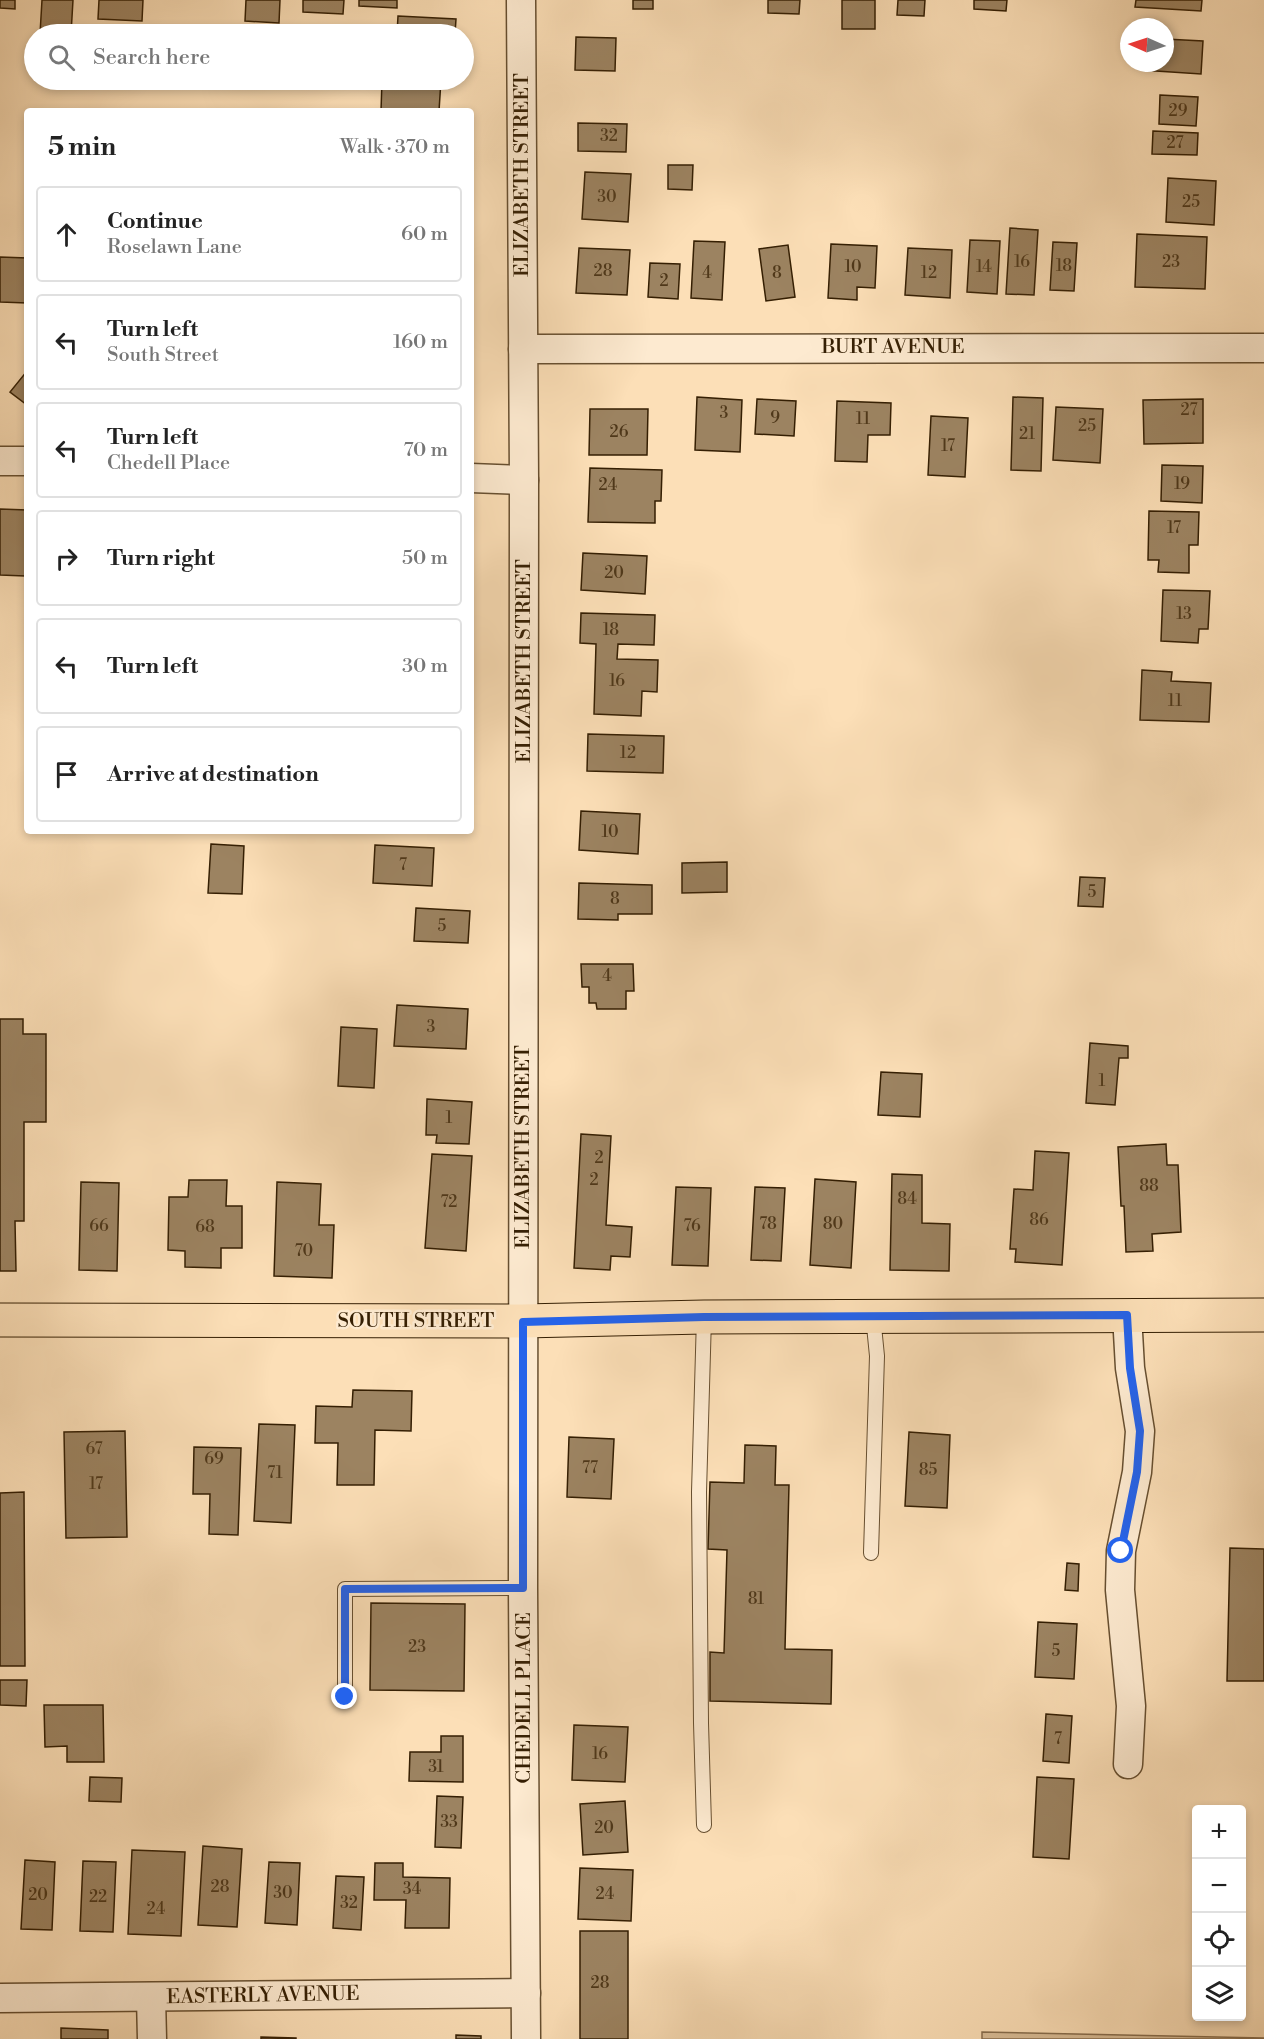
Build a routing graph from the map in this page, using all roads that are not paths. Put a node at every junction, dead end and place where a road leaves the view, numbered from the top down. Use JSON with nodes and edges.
{"nodes":[{"id":1,"x":521,"y":0,"type":"edge"},
{"id":2,"x":523,"y":348,"type":"junction"},
{"id":3,"x":1264,"y":348,"type":"edge"},
{"id":4,"x":0,"y":460,"type":"edge"},
{"id":5,"x":24,"y":461,"type":"edge"},
{"id":6,"x":474,"y":478,"type":"edge"},
{"id":7,"x":524,"y":480,"type":"junction"},
{"id":8,"x":1127,"y":1315,"type":"junction"},
{"id":9,"x":1264,"y":1315,"type":"edge"},
{"id":10,"x":873,"y":1316,"type":"junction"},
{"id":11,"x":704,"y":1317,"type":"junction"},
{"id":12,"x":0,"y":1320,"type":"edge"},
{"id":13,"x":523,"y":1322,"type":"junction"},
{"id":14,"x":871,"y":1553,"type":"dead end"},
{"id":15,"x":523,"y":1588,"type":"junction"},
{"id":16,"x":345,"y":1697,"type":"dead end"},
{"id":17,"x":1128,"y":1764,"type":"dead end"},
{"id":18,"x":704,"y":1825,"type":"dead end"},
{"id":19,"x":526,"y":1993,"type":"junction"},
{"id":20,"x":152,"y":1997,"type":"junction"},
{"id":21,"x":0,"y":1998,"type":"edge"},
{"id":22,"x":152,"y":2039,"type":"edge"},
{"id":23,"x":526,"y":2039,"type":"edge"}],
"edges":[{"from":1,"to":2,"type":"street","name":"ELIZABETH STREET"},
{"from":2,"to":3,"type":"street","name":"BURT AVENUE"},
{"from":2,"to":7,"type":"street","name":"ELIZABETH STREET"},
{"from":4,"to":5,"type":"street"},
{"from":6,"to":7,"type":"street"},
{"from":7,"to":13,"type":"street","name":"ELIZABETH STREET"},
{"from":8,"to":9,"type":"main road","name":"SOUTH STREET"},
{"from":8,"to":10,"type":"main road","name":"SOUTH STREET"},
{"from":8,"to":17,"type":"street"},
{"from":10,"to":11,"type":"main road","name":"SOUTH STREET"},
{"from":10,"to":14,"type":"lane"},
{"from":11,"to":13,"type":"main road","name":"SOUTH STREET"},
{"from":11,"to":18,"type":"lane"},
{"from":12,"to":13,"type":"main road","name":"SOUTH STREET"},
{"from":13,"to":15,"type":"street","name":"CHEDELL PLACE"},
{"from":15,"to":16,"type":"lane"},
{"from":15,"to":19,"type":"street","name":"CHEDELL PLACE"},
{"from":19,"to":20,"type":"street","name":"EASTERLY AVENUE"},
{"from":19,"to":23,"type":"street","name":"CHEDELL PLACE"},
{"from":20,"to":21,"type":"street","name":"EASTERLY AVENUE"},
{"from":20,"to":22,"type":"street"}]}
